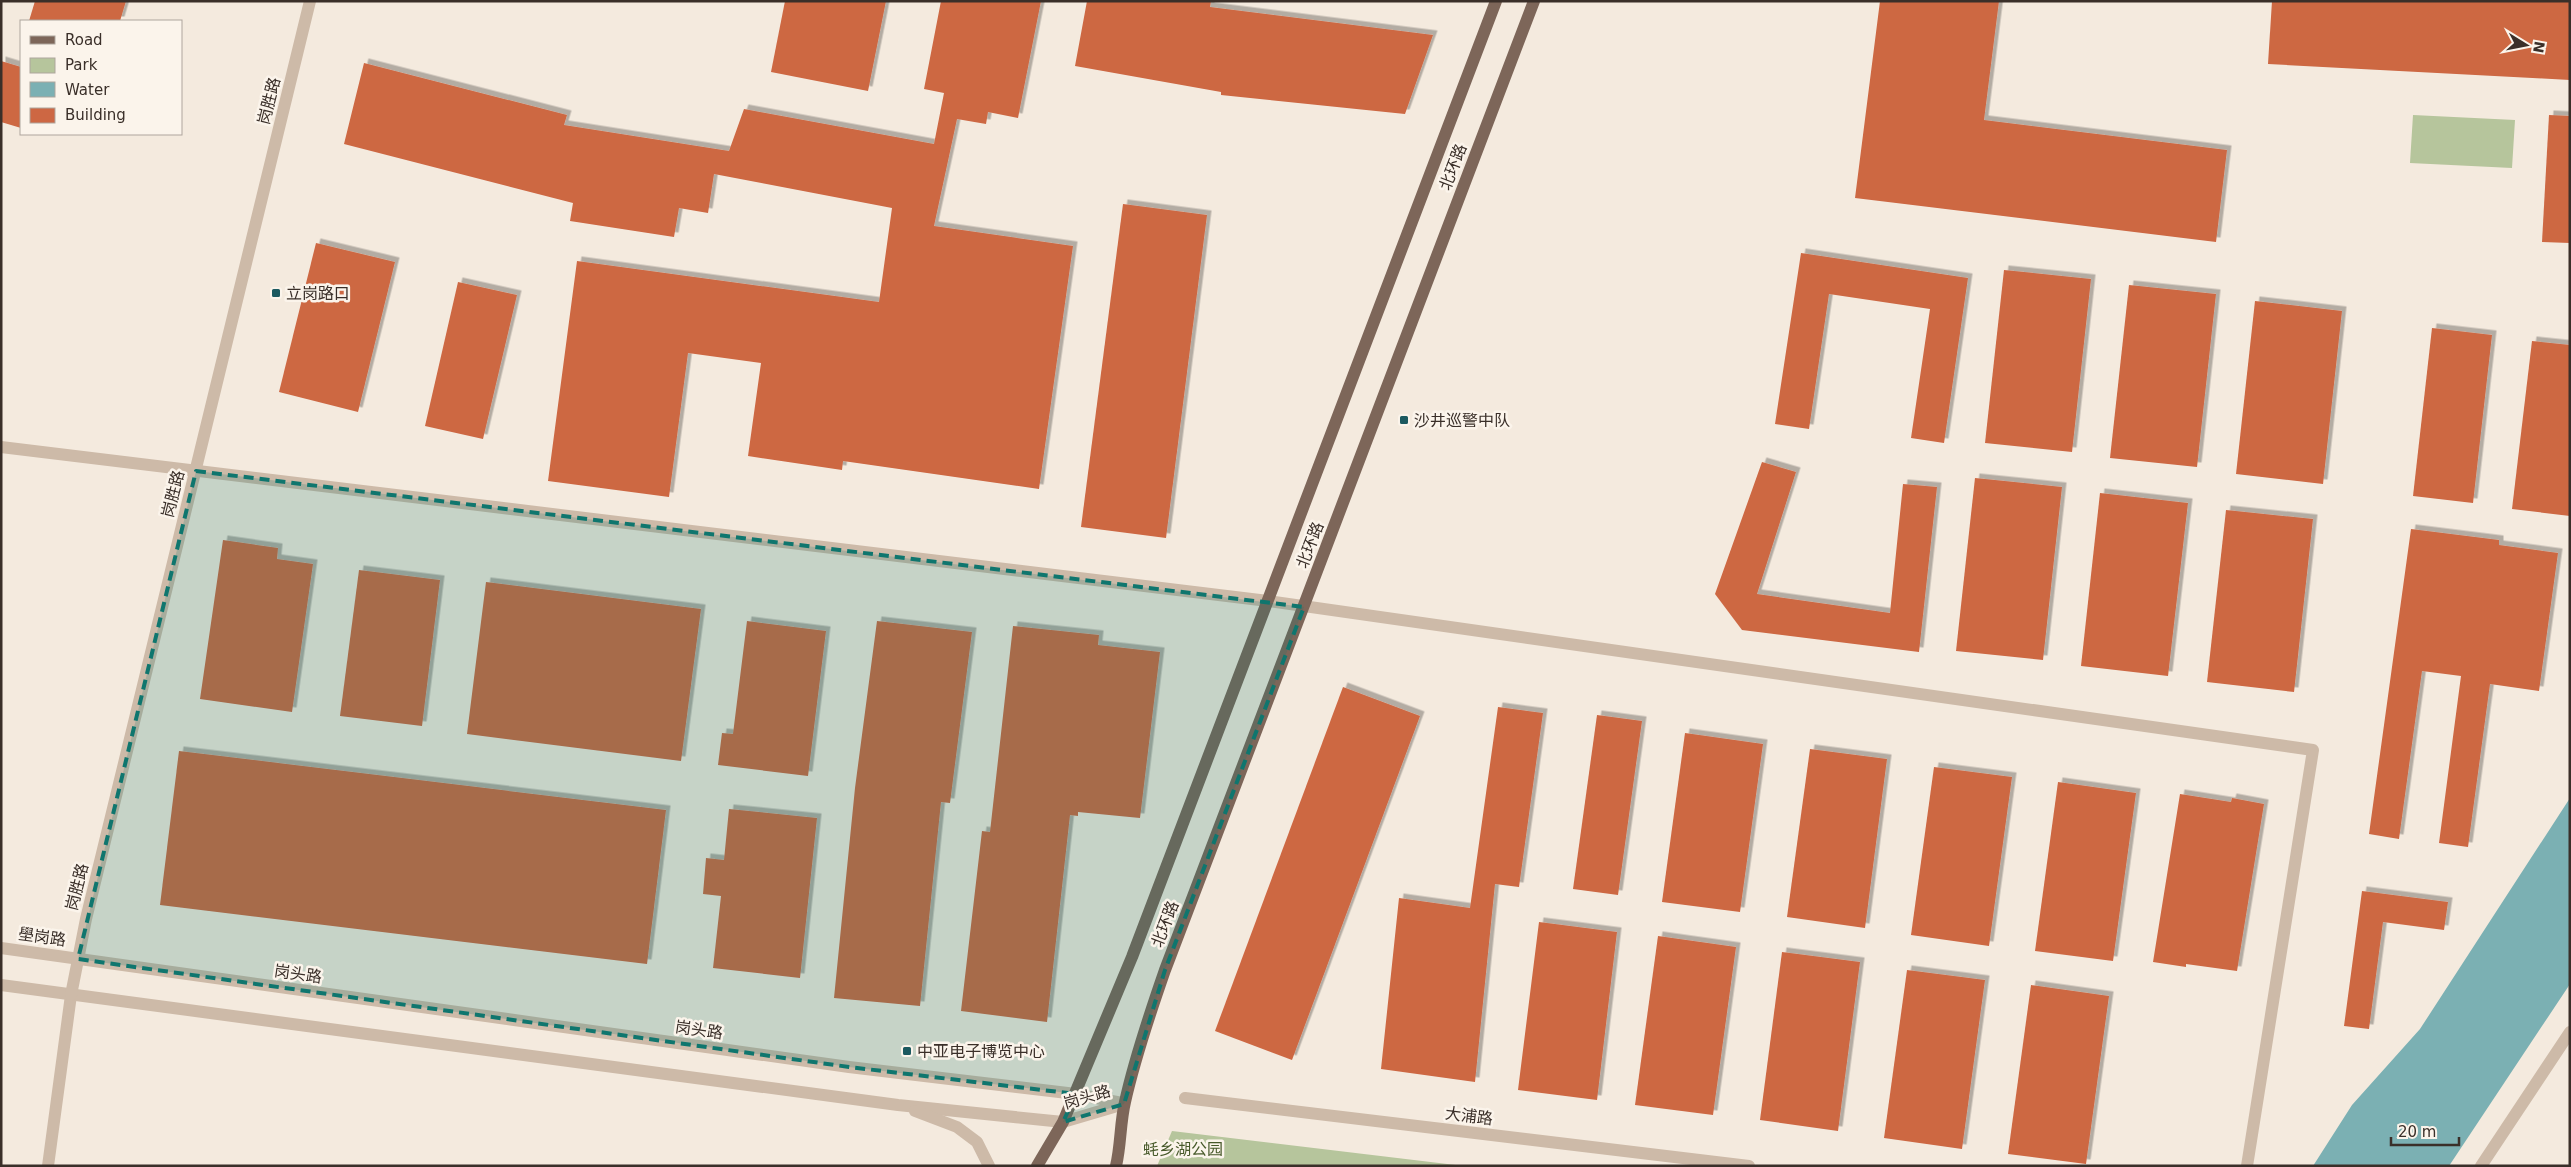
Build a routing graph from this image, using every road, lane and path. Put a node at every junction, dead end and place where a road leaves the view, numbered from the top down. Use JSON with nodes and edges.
{"nodes":[{"id":1,"x":310,"y":1,"type":"edge"},
{"id":2,"x":1496,"y":1,"type":"edge"},
{"id":3,"x":1534,"y":1,"type":"edge"},
{"id":4,"x":1,"y":448,"type":"edge"},
{"id":5,"x":196,"y":471,"type":"junction"},
{"id":6,"x":1268,"y":601,"type":"junction"},
{"id":7,"x":1304,"y":607,"type":"junction"},
{"id":8,"x":1,"y":948,"type":"edge"},
{"id":9,"x":78,"y":959,"type":"junction"},
{"id":10,"x":1,"y":985,"type":"edge"},
{"id":11,"x":71,"y":995,"type":"junction"},
{"id":12,"x":2570,"y":1032,"type":"edge"},
{"id":13,"x":1076,"y":1094,"type":"junction"},
{"id":14,"x":1185,"y":1098,"type":"dead end"},
{"id":15,"x":1124,"y":1104,"type":"junction"},
{"id":16,"x":898,"y":1105,"type":"junction"},
{"id":17,"x":1064,"y":1122,"type":"junction"},
{"id":18,"x":48,"y":1166,"type":"edge"},
{"id":19,"x":988,"y":1166,"type":"edge"},
{"id":20,"x":1037,"y":1166,"type":"edge"},
{"id":21,"x":1116,"y":1166,"type":"edge"},
{"id":22,"x":1749,"y":1166,"type":"edge"},
{"id":23,"x":2247,"y":1166,"type":"edge"},
{"id":24,"x":2481,"y":1166,"type":"edge"}],
"edges":[{"from":1,"to":5,"type":"street","name":"岗胜路"},
{"from":2,"to":6,"type":"main road","name":"北环路"},
{"from":3,"to":7,"type":"main road","name":"北环路"},
{"from":4,"to":5,"type":"street"},
{"from":5,"to":6,"type":"street"},
{"from":5,"to":9,"type":"street","name":"岗胜路"},
{"from":6,"to":7,"type":"street"},
{"from":6,"to":13,"type":"main road","name":"北环路"},
{"from":7,"to":15,"type":"main road","name":"北环路"},
{"from":7,"to":23,"type":"street"},
{"from":8,"to":9,"type":"street","name":"壆岗路"},
{"from":9,"to":11,"type":"street","name":"岗胜路"},
{"from":9,"to":13,"type":"street","name":"岗头路"},
{"from":10,"to":11,"type":"street"},
{"from":11,"to":16,"type":"street","name":"岗头路"},
{"from":11,"to":18,"type":"street","name":"岗胜路"},
{"from":12,"to":24,"type":"street"},
{"from":13,"to":15,"type":"street","name":"岗头路"},
{"from":13,"to":17,"type":"main road","name":"北环路"},
{"from":14,"to":22,"type":"street","name":"大浦路"},
{"from":15,"to":17,"type":"street","name":"岗头路"},
{"from":15,"to":21,"type":"main road","name":"北环路"},
{"from":16,"to":17,"type":"street","name":"岗头路"},
{"from":16,"to":19,"type":"street"},
{"from":17,"to":20,"type":"main road","name":"北环路"}]}
